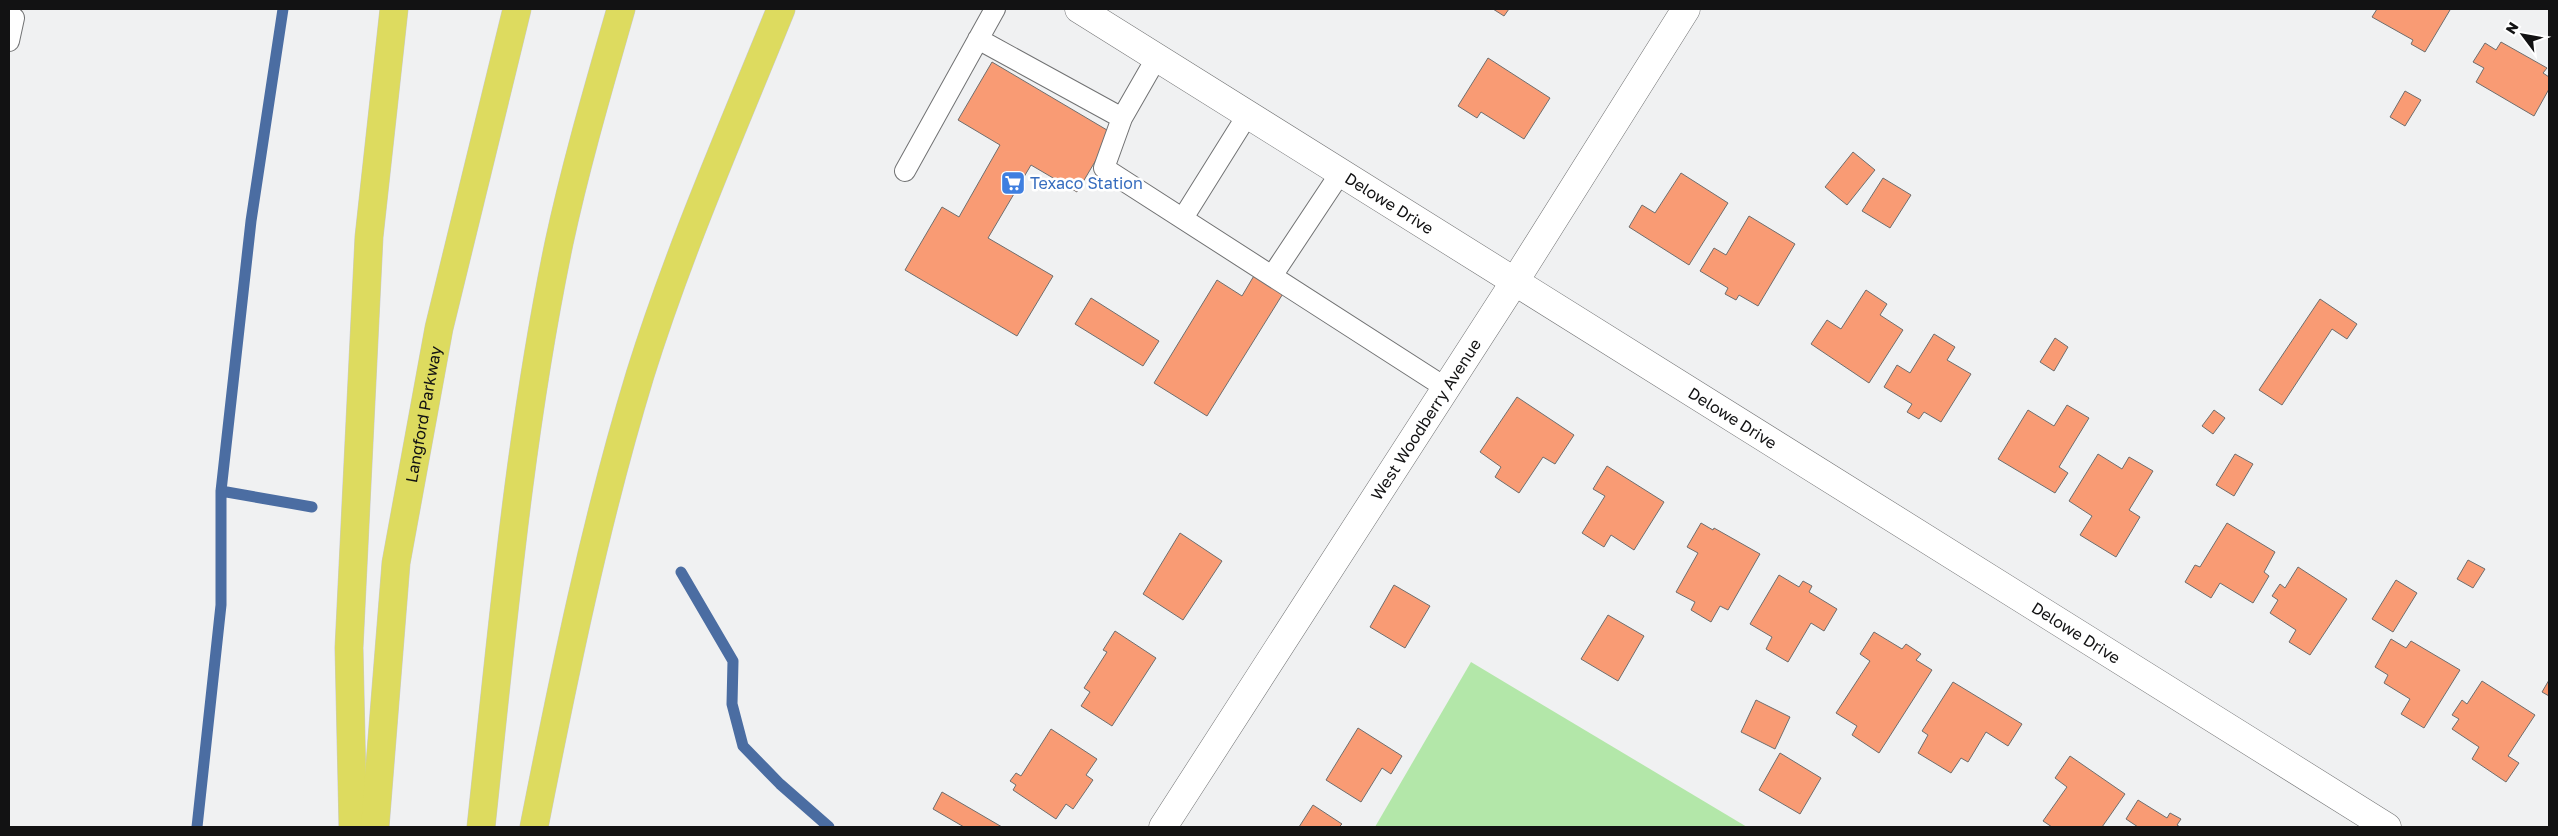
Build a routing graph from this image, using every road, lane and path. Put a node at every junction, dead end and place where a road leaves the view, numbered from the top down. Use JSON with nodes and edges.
{"nodes":[{"id":1,"x":394,"y":9,"type":"edge"},
{"id":2,"x":517,"y":9,"type":"edge"},
{"id":3,"x":621,"y":9,"type":"edge"},
{"id":4,"x":781,"y":9,"type":"edge"},
{"id":5,"x":995,"y":9,"type":"edge"},
{"id":6,"x":1079,"y":9,"type":"edge"},
{"id":7,"x":1686,"y":9,"type":"edge"},
{"id":8,"x":14,"y":18,"type":"dead end"},
{"id":9,"x":978,"y":39,"type":"junction"},
{"id":10,"x":9,"y":41,"type":"edge"},
{"id":11,"x":1157,"y":57,"type":"junction"},
{"id":12,"x":1248,"y":114,"type":"junction"},
{"id":13,"x":1122,"y":118,"type":"junction"},
{"id":14,"x":905,"y":171,"type":"dead end"},
{"id":15,"x":1341,"y":172,"type":"junction"},
{"id":16,"x":1183,"y":218,"type":"junction"},
{"id":17,"x":1272,"y":276,"type":"junction"},
{"id":18,"x":1515,"y":281,"type":"junction"},
{"id":19,"x":1446,"y":388,"type":"junction"},
{"id":20,"x":353,"y":827,"type":"edge"},
{"id":21,"x":375,"y":827,"type":"edge"},
{"id":22,"x":481,"y":827,"type":"edge"},
{"id":23,"x":534,"y":827,"type":"edge"},
{"id":24,"x":1163,"y":827,"type":"edge"},
{"id":25,"x":2387,"y":827,"type":"edge"}],
"edges":[{"from":1,"to":20,"type":"highway"},
{"from":2,"to":21,"type":"highway","name":"Langford Parkway"},
{"from":3,"to":22,"type":"highway"},
{"from":4,"to":23,"type":"highway"},
{"from":5,"to":9,"type":"lane"},
{"from":6,"to":11,"type":"street","name":"Delowe Drive"},
{"from":7,"to":18,"type":"street","name":"West Woodberry Avenue"},
{"from":8,"to":10,"type":"lane"},
{"from":9,"to":13,"type":"lane"},
{"from":9,"to":14,"type":"lane"},
{"from":11,"to":12,"type":"street","name":"Delowe Drive"},
{"from":11,"to":13,"type":"lane"},
{"from":12,"to":15,"type":"street","name":"Delowe Drive"},
{"from":12,"to":16,"type":"lane"},
{"from":13,"to":16,"type":"lane"},
{"from":15,"to":17,"type":"lane"},
{"from":15,"to":18,"type":"street","name":"Delowe Drive"},
{"from":16,"to":17,"type":"lane"},
{"from":17,"to":19,"type":"lane"},
{"from":18,"to":19,"type":"street","name":"West Woodberry Avenue"},
{"from":18,"to":25,"type":"street","name":"Delowe Drive"},
{"from":19,"to":24,"type":"street","name":"West Woodberry Avenue"}]}
